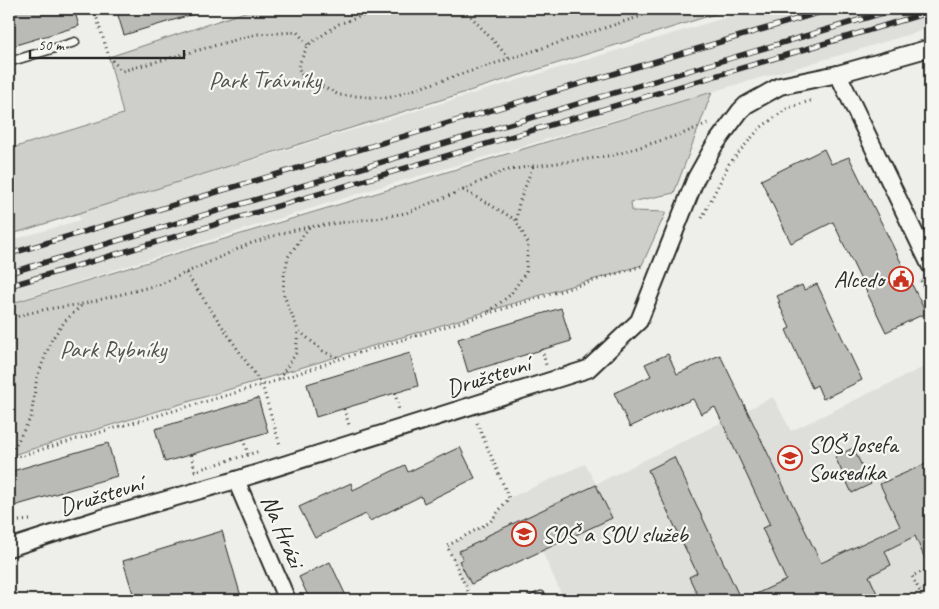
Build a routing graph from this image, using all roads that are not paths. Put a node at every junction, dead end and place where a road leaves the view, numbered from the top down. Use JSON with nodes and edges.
{"nodes":[{"id":1,"x":75,"y":42,"type":"dead end"},
{"id":2,"x":930,"y":48,"type":"edge"},
{"id":3,"x":9,"y":62,"type":"edge"},
{"id":4,"x":838,"y":74,"type":"junction"},
{"id":5,"x":930,"y":265,"type":"edge"},
{"id":6,"x":236,"y":480,"type":"junction"},
{"id":7,"x":9,"y":548,"type":"edge"},
{"id":8,"x":541,"y":596,"type":"dead end"},
{"id":9,"x":287,"y":600,"type":"edge"},
{"id":10,"x":532,"y":600,"type":"edge"}],
"edges":[{"from":1,"to":3,"type":"lane"},
{"from":2,"to":4,"type":"street","name":"Družstevní"},
{"from":4,"to":5,"type":"street"},
{"from":4,"to":6,"type":"street","name":"Družstevní"},
{"from":6,"to":7,"type":"street","name":"Družstevní"},
{"from":6,"to":9,"type":"street","name":"Na Hrázi"},
{"from":8,"to":10,"type":"lane"}]}
